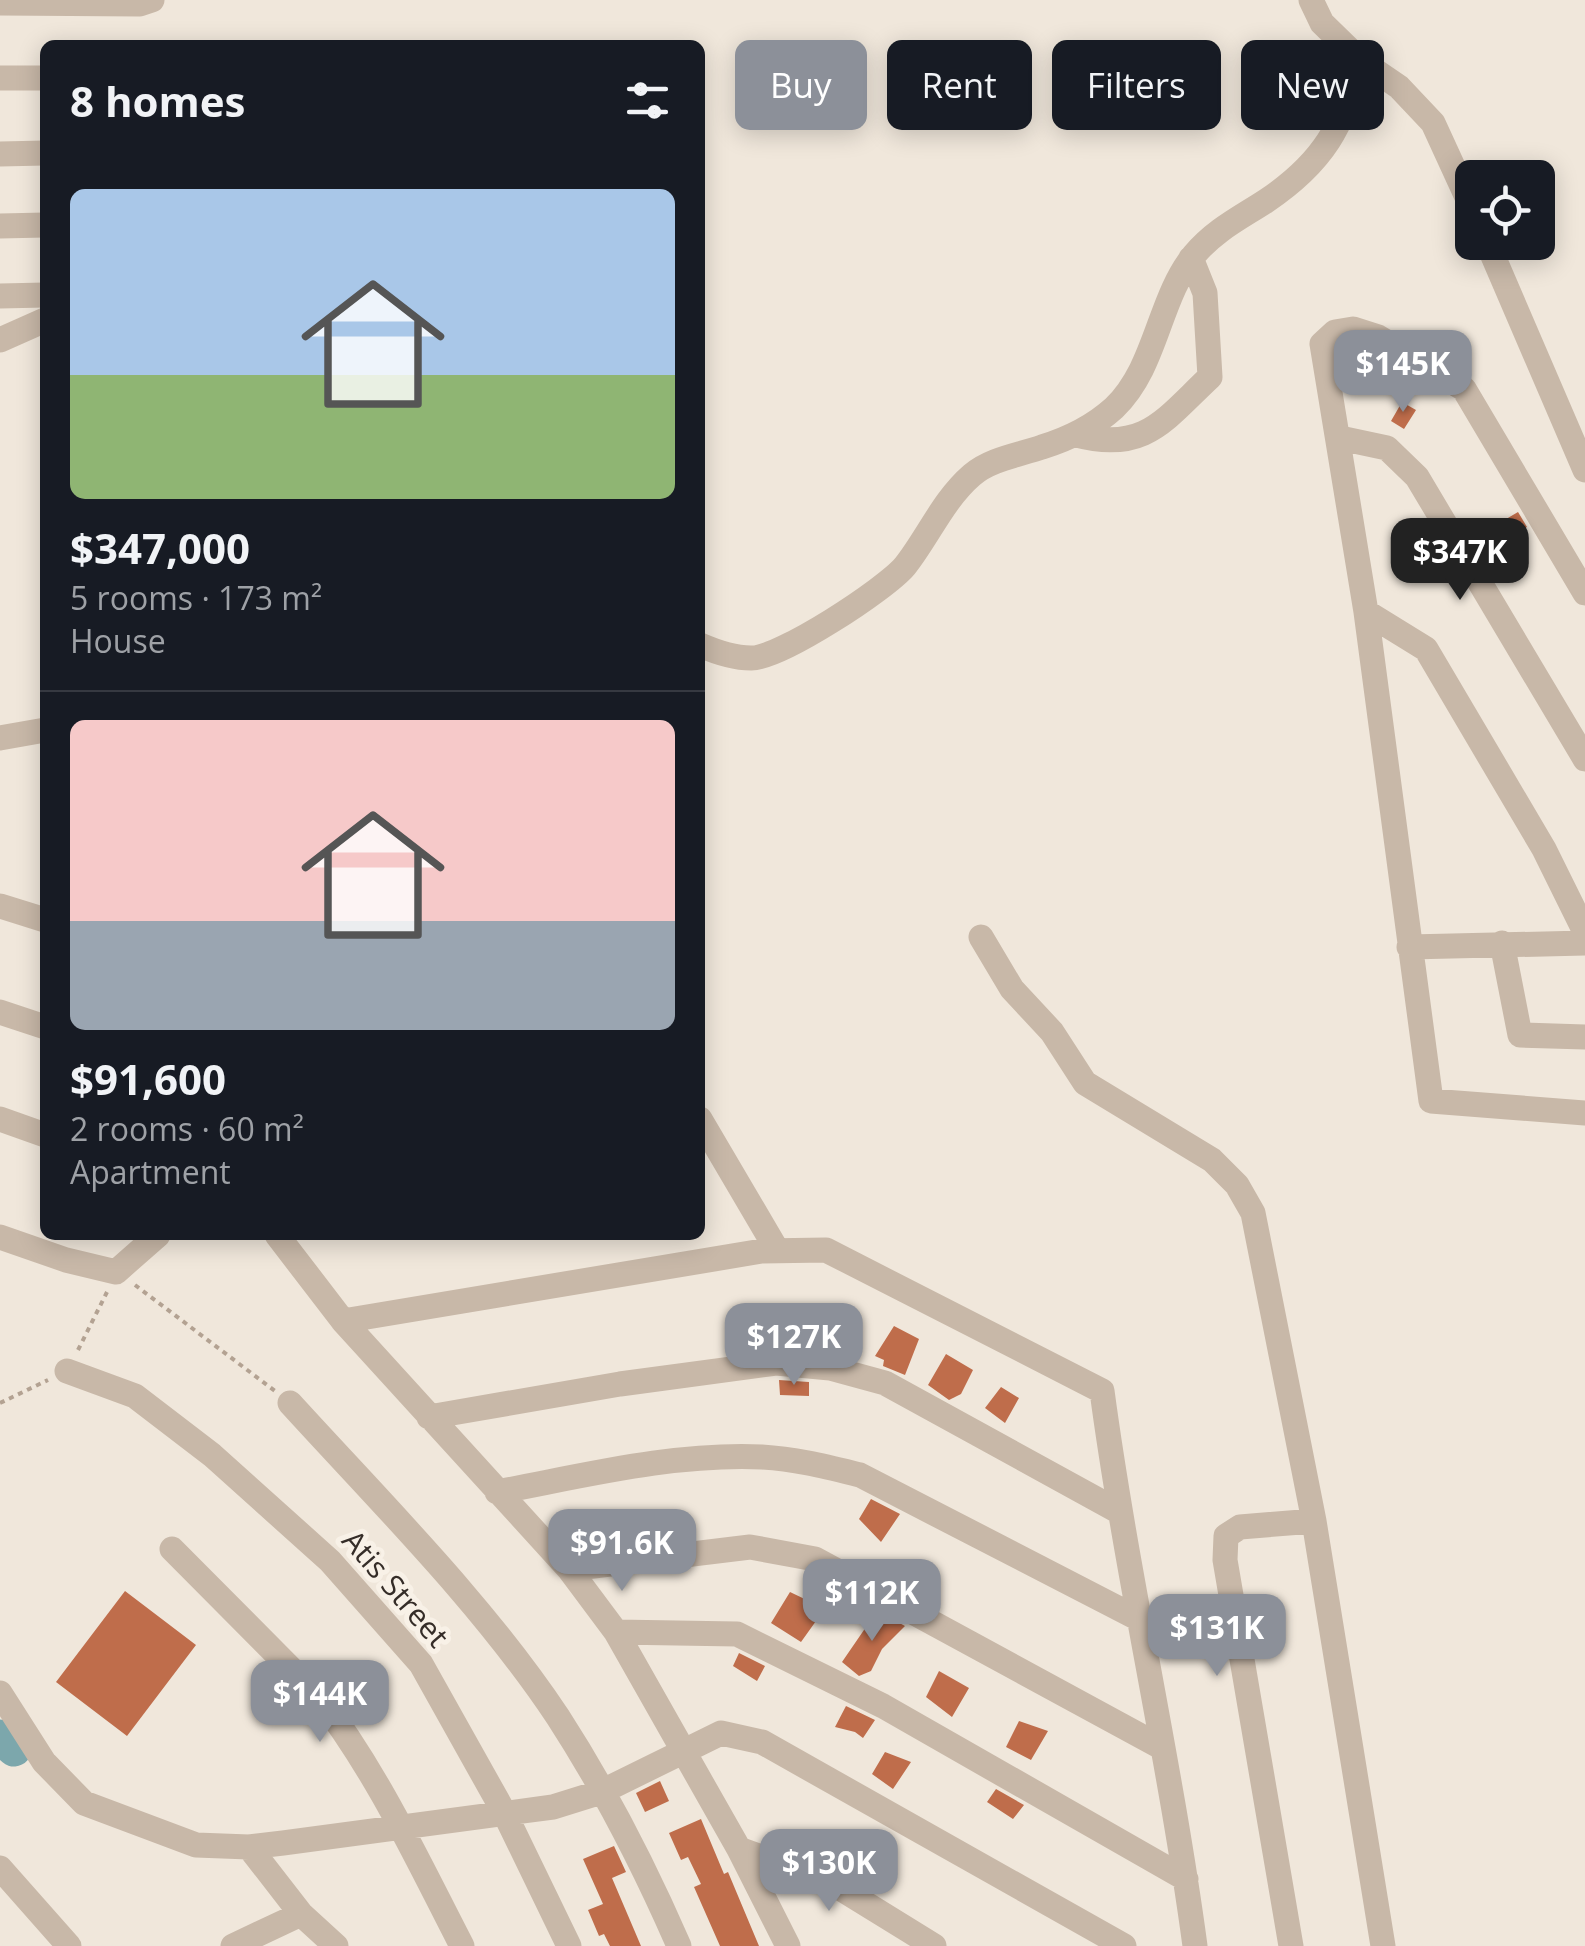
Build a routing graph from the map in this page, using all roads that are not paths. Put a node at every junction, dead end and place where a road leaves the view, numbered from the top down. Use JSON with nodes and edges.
{"nodes":[{"id":1,"x":1310,"y":0,"type":"edge"},
{"id":2,"x":144,"y":1,"type":"edge"},
{"id":3,"x":0,"y":4,"type":"edge"},
{"id":4,"x":1339,"y":40,"type":"edge"},
{"id":5,"x":1384,"y":76,"type":"edge"},
{"id":6,"x":0,"y":78,"type":"edge"},
{"id":7,"x":40,"y":78,"type":"edge"},
{"id":8,"x":1335,"y":130,"type":"edge"},
{"id":9,"x":40,"y":153,"type":"edge"},
{"id":10,"x":0,"y":154,"type":"edge"},
{"id":11,"x":1455,"y":171,"type":"edge"},
{"id":12,"x":40,"y":225,"type":"edge"},
{"id":13,"x":0,"y":226,"type":"edge"},
{"id":14,"x":1192,"y":258,"type":"junction"},
{"id":15,"x":1495,"y":260,"type":"edge"},
{"id":16,"x":40,"y":295,"type":"edge"},
{"id":17,"x":0,"y":296,"type":"edge"},
{"id":18,"x":40,"y":322,"type":"edge"},
{"id":19,"x":0,"y":340,"type":"edge"},
{"id":20,"x":1076,"y":435,"type":"junction"},
{"id":21,"x":1340,"y":438,"type":"junction"},
{"id":22,"x":1585,"y":470,"type":"edge"},
{"id":23,"x":1585,"y":593,"type":"edge"},
{"id":24,"x":1366,"y":612,"type":"junction"},
{"id":25,"x":705,"y":647,"type":"edge"},
{"id":26,"x":40,"y":731,"type":"edge"},
{"id":27,"x":0,"y":738,"type":"edge"},
{"id":28,"x":1585,"y":759,"type":"edge"},
{"id":29,"x":0,"y":906,"type":"edge"},
{"id":30,"x":40,"y":918,"type":"edge"},
{"id":31,"x":1585,"y":932,"type":"edge"},
{"id":32,"x":981,"y":937,"type":"dead end"},
{"id":33,"x":1502,"y":943,"type":"junction"},
{"id":34,"x":1585,"y":943,"type":"edge"},
{"id":35,"x":1409,"y":947,"type":"junction"},
{"id":36,"x":0,"y":1012,"type":"edge"},
{"id":37,"x":40,"y":1025,"type":"edge"},
{"id":38,"x":1585,"y":1036,"type":"edge"},
{"id":39,"x":1585,"y":1113,"type":"edge"},
{"id":40,"x":0,"y":1119,"type":"edge"},
{"id":41,"x":705,"y":1128,"type":"edge"},
{"id":42,"x":40,"y":1133,"type":"edge"},
{"id":43,"x":152,"y":1240,"type":"edge"},
{"id":44,"x":285,"y":1240,"type":"edge"},
{"id":45,"x":5,"y":1245,"type":"edge"},
{"id":46,"x":777,"y":1250,"type":"junction"},
{"id":47,"x":343,"y":1321,"type":"junction"},
{"id":48,"x":68,"y":1371,"type":"dead end"},
{"id":49,"x":290,"y":1403,"type":"road end"},
{"id":50,"x":429,"y":1418,"type":"junction"},
{"id":51,"x":496,"y":1492,"type":"junction"},
{"id":52,"x":1118,"y":1511,"type":"junction"},
{"id":53,"x":1314,"y":1522,"type":"junction"},
{"id":54,"x":172,"y":1548,"type":"dead end"},
{"id":55,"x":570,"y":1570,"type":"junction"},
{"id":56,"x":1139,"y":1620,"type":"junction"},
{"id":57,"x":616,"y":1632,"type":"junction"},
{"id":58,"x":0,"y":1693,"type":"edge"},
{"id":59,"x":1162,"y":1746,"type":"junction"},
{"id":60,"x":683,"y":1749,"type":"junction"},
{"id":61,"x":601,"y":1792,"type":"junction"},
{"id":62,"x":505,"y":1814,"type":"junction"},
{"id":63,"x":402,"y":1827,"type":"junction"},
{"id":64,"x":248,"y":1847,"type":"junction"},
{"id":65,"x":738,"y":1848,"type":"junction"},
{"id":66,"x":0,"y":1868,"type":"edge"},
{"id":67,"x":1186,"y":1879,"type":"junction"},
{"id":68,"x":302,"y":1914,"type":"junction"},
{"id":69,"x":69,"y":1946,"type":"edge"},
{"id":70,"x":233,"y":1946,"type":"edge"},
{"id":71,"x":336,"y":1946,"type":"edge"},
{"id":72,"x":462,"y":1946,"type":"edge"},
{"id":73,"x":569,"y":1946,"type":"edge"},
{"id":74,"x":679,"y":1946,"type":"edge"},
{"id":75,"x":788,"y":1946,"type":"edge"},
{"id":76,"x":934,"y":1946,"type":"edge"},
{"id":77,"x":1124,"y":1946,"type":"edge"},
{"id":78,"x":1195,"y":1946,"type":"edge"},
{"id":79,"x":1291,"y":1946,"type":"edge"},
{"id":80,"x":1383,"y":1946,"type":"edge"}],
"edges":[{"from":1,"to":4,"type":"street"},
{"from":2,"to":3,"type":"street"},
{"from":5,"to":11,"type":"street"},
{"from":6,"to":7,"type":"street"},
{"from":8,"to":14,"type":"street"},
{"from":9,"to":10,"type":"street"},
{"from":12,"to":13,"type":"street"},
{"from":14,"to":20,"type":"street"},
{"from":14,"to":20,"type":"street"},
{"from":15,"to":22,"type":"street"},
{"from":16,"to":17,"type":"street"},
{"from":18,"to":19,"type":"street"},
{"from":20,"to":25,"type":"street"},
{"from":21,"to":23,"type":"street"},
{"from":21,"to":24,"type":"street"},
{"from":21,"to":28,"type":"street"},
{"from":24,"to":31,"type":"street"},
{"from":24,"to":35,"type":"street"},
{"from":26,"to":27,"type":"street"},
{"from":29,"to":30,"type":"street"},
{"from":32,"to":53,"type":"street"},
{"from":33,"to":34,"type":"street"},
{"from":33,"to":35,"type":"street"},
{"from":33,"to":38,"type":"street"},
{"from":35,"to":39,"type":"street"},
{"from":36,"to":37,"type":"street"},
{"from":40,"to":42,"type":"street"},
{"from":41,"to":46,"type":"street"},
{"from":43,"to":45,"type":"street"},
{"from":44,"to":47,"type":"street"},
{"from":46,"to":47,"type":"street"},
{"from":46,"to":52,"type":"street"},
{"from":47,"to":50,"type":"street"},
{"from":48,"to":62,"type":"street","name":"Atis Street"},
{"from":49,"to":61,"type":"street"},
{"from":50,"to":51,"type":"street"},
{"from":50,"to":52,"type":"street"},
{"from":51,"to":55,"type":"street"},
{"from":51,"to":56,"type":"street"},
{"from":52,"to":56,"type":"street"},
{"from":53,"to":79,"type":"street"},
{"from":53,"to":80,"type":"street"},
{"from":54,"to":63,"type":"street"},
{"from":55,"to":57,"type":"street"},
{"from":55,"to":59,"type":"street"},
{"from":56,"to":59,"type":"street"},
{"from":57,"to":60,"type":"street"},
{"from":57,"to":67,"type":"street"},
{"from":58,"to":64,"type":"street"},
{"from":59,"to":67,"type":"street"},
{"from":60,"to":61,"type":"street"},
{"from":60,"to":65,"type":"street"},
{"from":60,"to":77,"type":"street"},
{"from":61,"to":62,"type":"street"},
{"from":61,"to":74,"type":"street"},
{"from":62,"to":63,"type":"street"},
{"from":62,"to":73,"type":"street","name":"Atis Street"},
{"from":63,"to":64,"type":"street"},
{"from":63,"to":72,"type":"street"},
{"from":64,"to":68,"type":"street"},
{"from":65,"to":75,"type":"street"},
{"from":65,"to":76,"type":"street"},
{"from":66,"to":69,"type":"street"},
{"from":67,"to":78,"type":"street"},
{"from":68,"to":70,"type":"street"},
{"from":68,"to":71,"type":"street"}]}
